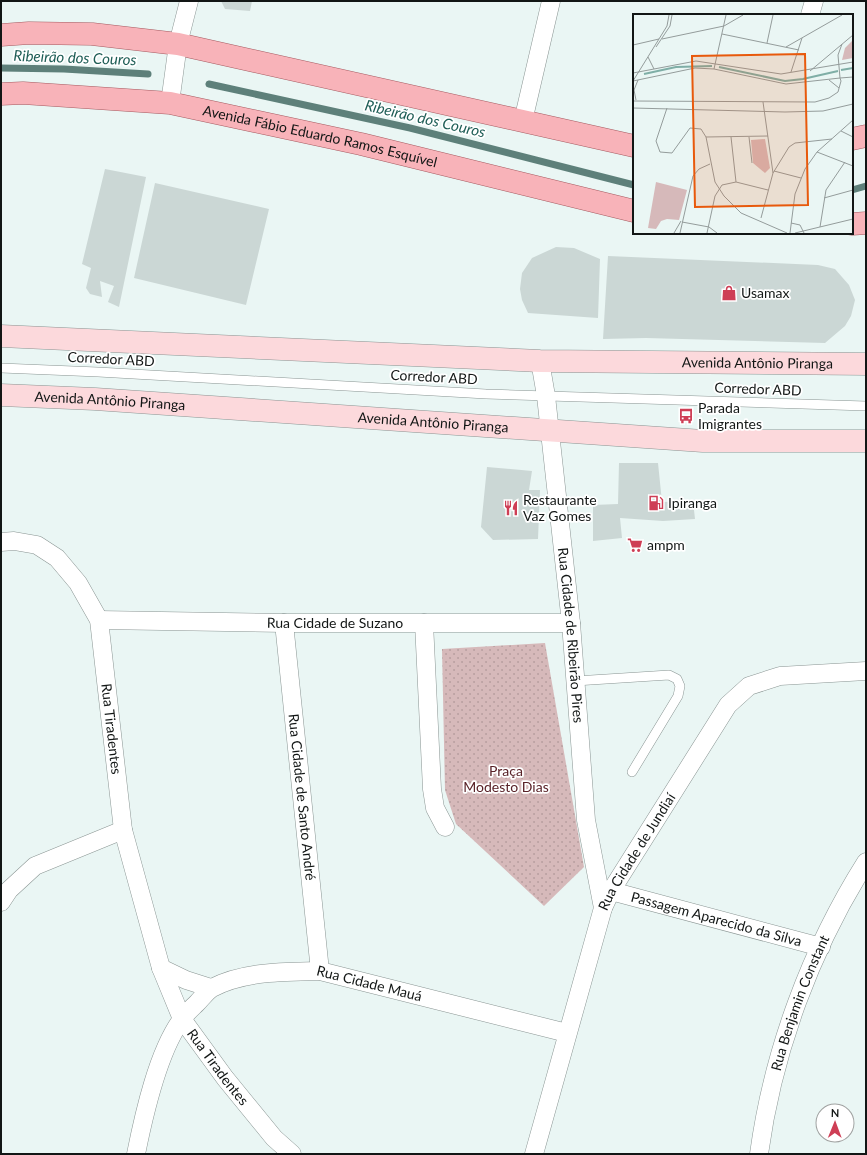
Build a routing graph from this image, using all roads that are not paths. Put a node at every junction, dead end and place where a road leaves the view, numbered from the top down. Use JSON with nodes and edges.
{"nodes":[{"id":1,"x":189,"y":1,"type":"edge"},
{"id":2,"x":551,"y":1,"type":"edge"},
{"id":3,"x":814,"y":1,"type":"edge"},
{"id":4,"x":810,"y":14,"type":"edge"},
{"id":5,"x":1,"y":35,"type":"edge"},
{"id":6,"x":178,"y":44,"type":"junction"},
{"id":7,"x":1,"y":94,"type":"edge"},
{"id":8,"x":170,"y":103,"type":"junction"},
{"id":9,"x":523,"y":121,"type":"junction"},
{"id":10,"x":866,"y":136,"type":"edge"},
{"id":11,"x":853,"y":139,"type":"edge"},
{"id":12,"x":633,"y":146,"type":"edge"},
{"id":13,"x":633,"y":211,"type":"edge"},
{"id":14,"x":866,"y":223,"type":"edge"},
{"id":15,"x":853,"y":224,"type":"edge"},
{"id":16,"x":1,"y":336,"type":"edge"},
{"id":17,"x":540,"y":361,"type":"junction"},
{"id":18,"x":866,"y":364,"type":"edge"},
{"id":19,"x":1,"y":368,"type":"edge"},
{"id":20,"x":1,"y":395,"type":"edge"},
{"id":21,"x":546,"y":396,"type":"junction"},
{"id":22,"x":866,"y":406,"type":"edge"},
{"id":23,"x":549,"y":429,"type":"junction"},
{"id":24,"x":866,"y":441,"type":"edge"},
{"id":25,"x":1,"y":542,"type":"edge"},
{"id":26,"x":99,"y":620,"type":"junction"},
{"id":27,"x":284,"y":623,"type":"junction"},
{"id":28,"x":424,"y":623,"type":"junction"},
{"id":29,"x":571,"y":623,"type":"junction"},
{"id":30,"x":866,"y":671,"type":"edge"},
{"id":31,"x":575,"y":681,"type":"junction"},
{"id":32,"x":632,"y":772,"type":"dead end"},
{"id":33,"x":445,"y":827,"type":"dead end"},
{"id":34,"x":123,"y":830,"type":"junction"},
{"id":35,"x":866,"y":862,"type":"edge"},
{"id":36,"x":611,"y":891,"type":"junction"},
{"id":37,"x":1,"y":902,"type":"edge"},
{"id":38,"x":603,"y":908,"type":"junction"},
{"id":39,"x":821,"y":947,"type":"junction"},
{"id":40,"x":161,"y":968,"type":"junction"},
{"id":41,"x":320,"y":971,"type":"junction"},
{"id":42,"x":211,"y":988,"type":"junction"},
{"id":43,"x":182,"y":1019,"type":"junction"},
{"id":44,"x":567,"y":1033,"type":"junction"},
{"id":45,"x":136,"y":1154,"type":"edge"},
{"id":46,"x":292,"y":1154,"type":"edge"},
{"id":47,"x":534,"y":1154,"type":"edge"},
{"id":48,"x":759,"y":1154,"type":"edge"}],
"edges":[{"from":1,"to":6,"type":"street"},
{"from":2,"to":9,"type":"street"},
{"from":3,"to":4,"type":"street"},
{"from":5,"to":6,"type":"main road"},
{"from":6,"to":8,"type":"street"},
{"from":6,"to":9,"type":"main road"},
{"from":7,"to":8,"type":"main road","name":"Avenida Fábio Eduardo Ramos Esquível"},
{"from":8,"to":13,"type":"main road","name":"Avenida Fábio Eduardo Ramos Esquível"},
{"from":9,"to":12,"type":"main road"},
{"from":10,"to":11,"type":"main road"},
{"from":14,"to":15,"type":"main road"},
{"from":16,"to":17,"type":"main road","name":"Avenida Antônio Piranga"},
{"from":17,"to":18,"type":"main road","name":"Avenida Antônio Piranga"},
{"from":17,"to":21,"type":"street","name":"Rua Cidade de Ribeirão Pires"},
{"from":19,"to":21,"type":"lane","name":"Corredor ABD"},
{"from":20,"to":23,"type":"main road","name":"Avenida Antônio Piranga"},
{"from":21,"to":22,"type":"lane","name":"Corredor ABD"},
{"from":21,"to":23,"type":"street","name":"Rua Cidade de Ribeirão Pires"},
{"from":23,"to":24,"type":"main road","name":"Avenida Antônio Piranga"},
{"from":23,"to":29,"type":"street","name":"Rua Cidade de Ribeirão Pires"},
{"from":25,"to":26,"type":"street","name":"Rua Tiradentes"},
{"from":26,"to":27,"type":"street","name":"Rua Cidade de Suzano"},
{"from":26,"to":34,"type":"street","name":"Rua Tiradentes"},
{"from":27,"to":28,"type":"street","name":"Rua Cidade de Suzano"},
{"from":27,"to":41,"type":"street","name":"Rua Cidade de Santo André"},
{"from":28,"to":29,"type":"street","name":"Rua Cidade de Suzano"},
{"from":28,"to":33,"type":"street"},
{"from":29,"to":31,"type":"street","name":"Rua Cidade de Ribeirão Pires"},
{"from":30,"to":36,"type":"street","name":"Rua Cidade de Jundiaí"},
{"from":31,"to":32,"type":"lane"},
{"from":31,"to":38,"type":"street","name":"Rua Cidade de Ribeirão Pires"},
{"from":34,"to":37,"type":"street"},
{"from":34,"to":40,"type":"street","name":"Rua Tiradentes"},
{"from":35,"to":39,"type":"street","name":"Rua Benjamin Constant"},
{"from":36,"to":38,"type":"street","name":"Rua Cidade de Jundiaí"},
{"from":36,"to":39,"type":"street","name":"Passagem Aparecido da Silva"},
{"from":38,"to":44,"type":"street","name":"Rua Cidade de Jundiaí"},
{"from":39,"to":48,"type":"street","name":"Rua Benjamin Constant"},
{"from":40,"to":42,"type":"street"},
{"from":40,"to":43,"type":"street","name":"Rua Tiradentes"},
{"from":41,"to":42,"type":"street","name":"Rua Cidade Mauá"},
{"from":41,"to":44,"type":"street","name":"Rua Cidade Mauá"},
{"from":42,"to":43,"type":"street","name":"Rua Cidade Mauá"},
{"from":43,"to":45,"type":"street","name":"Rua Cidade Mauá"},
{"from":43,"to":46,"type":"street","name":"Rua Tiradentes"},
{"from":44,"to":47,"type":"street","name":"Rua Cidade de Jundiaí"}]}
